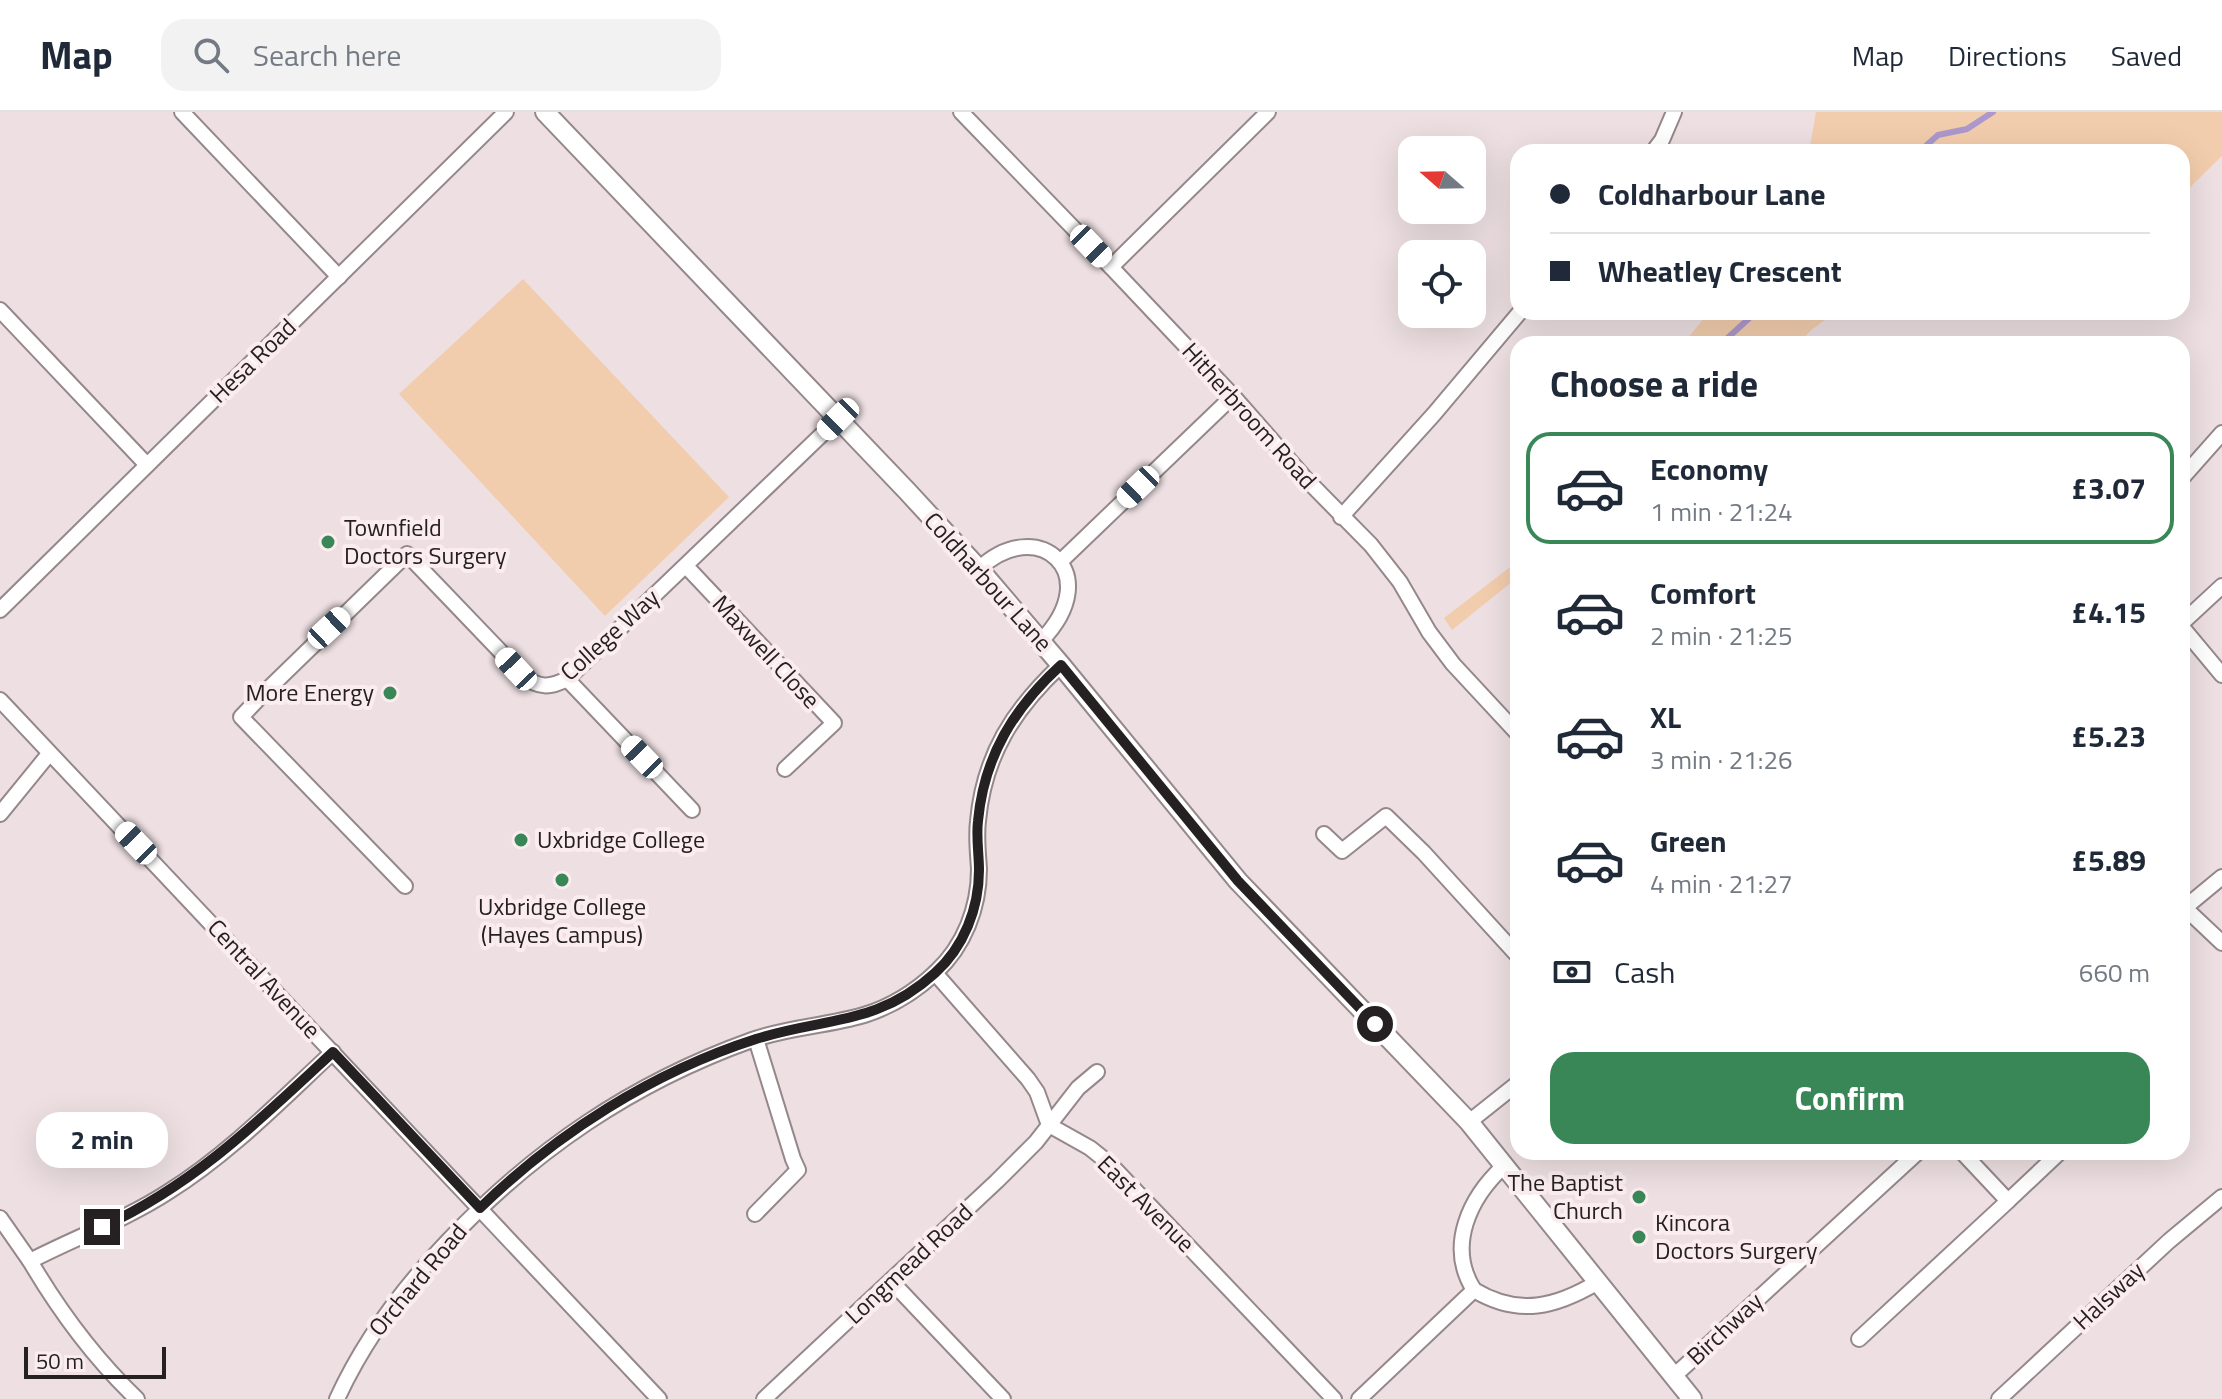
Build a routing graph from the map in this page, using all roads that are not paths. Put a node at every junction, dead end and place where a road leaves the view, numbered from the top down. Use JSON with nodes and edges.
{"nodes":[{"id":1,"x":182,"y":112,"type":"edge"},
{"id":2,"x":506,"y":112,"type":"edge"},
{"id":3,"x":545,"y":112,"type":"edge"},
{"id":4,"x":961,"y":112,"type":"edge"},
{"id":5,"x":1268,"y":112,"type":"edge"},
{"id":6,"x":1674,"y":112,"type":"edge"},
{"id":7,"x":1659,"y":144,"type":"edge"},
{"id":8,"x":1111,"y":267,"type":"junction"},
{"id":9,"x":339,"y":277,"type":"junction"},
{"id":10,"x":0,"y":310,"type":"edge"},
{"id":11,"x":1513,"y":320,"type":"edge"},
{"id":12,"x":1233,"y":396,"type":"junction"},
{"id":13,"x":838,"y":419,"type":"junction"},
{"id":14,"x":2222,"y":433,"type":"edge"},
{"id":15,"x":147,"y":465,"type":"junction"},
{"id":16,"x":2190,"y":469,"type":"edge"},
{"id":17,"x":1341,"y":517,"type":"junction"},
{"id":18,"x":1060,"y":562,"type":"junction"},
{"id":19,"x":686,"y":566,"type":"junction"},
{"id":20,"x":979,"y":569,"type":"junction"},
{"id":21,"x":2222,"y":586,"type":"edge"},
{"id":22,"x":0,"y":610,"type":"edge"},
{"id":23,"x":2190,"y":617,"type":"edge"},
{"id":24,"x":1041,"y":641,"type":"junction"},
{"id":25,"x":2190,"y":648,"type":"edge"},
{"id":26,"x":1061,"y":665,"type":"junction"},
{"id":27,"x":2222,"y":675,"type":"edge"},
{"id":28,"x":567,"y":679,"type":"junction"},
{"id":29,"x":0,"y":700,"type":"edge"},
{"id":30,"x":1510,"y":725,"type":"edge"},
{"id":31,"x":49,"y":754,"type":"junction"},
{"id":32,"x":785,"y":769,"type":"dead end"},
{"id":33,"x":692,"y":810,"type":"dead end"},
{"id":34,"x":0,"y":814,"type":"edge"},
{"id":35,"x":1324,"y":834,"type":"dead end"},
{"id":36,"x":2222,"y":877,"type":"edge"},
{"id":37,"x":405,"y":886,"type":"dead end"},
{"id":38,"x":2190,"y":903,"type":"edge"},
{"id":39,"x":2190,"y":915,"type":"edge"},
{"id":40,"x":2222,"y":943,"type":"edge"},
{"id":41,"x":1510,"y":947,"type":"edge"},
{"id":42,"x":935,"y":973,"type":"junction"},
{"id":43,"x":756,"y":1039,"type":"junction"},
{"id":44,"x":333,"y":1052,"type":"junction"},
{"id":45,"x":1097,"y":1072,"type":"dead end"},
{"id":46,"x":1510,"y":1089,"type":"edge"},
{"id":47,"x":1469,"y":1122,"type":"junction"},
{"id":48,"x":1049,"y":1125,"type":"junction"},
{"id":49,"x":1909,"y":1160,"type":"edge"},
{"id":50,"x":1970,"y":1160,"type":"edge"},
{"id":51,"x":2052,"y":1160,"type":"edge"},
{"id":52,"x":1504,"y":1166,"type":"junction"},
{"id":53,"x":2222,"y":1197,"type":"edge"},
{"id":54,"x":2008,"y":1201,"type":"junction"},
{"id":55,"x":480,"y":1208,"type":"junction"},
{"id":56,"x":755,"y":1214,"type":"dead end"},
{"id":57,"x":0,"y":1218,"type":"edge"},
{"id":58,"x":30,"y":1261,"type":"junction"},
{"id":59,"x":891,"y":1281,"type":"junction"},
{"id":60,"x":1598,"y":1282,"type":"junction"},
{"id":61,"x":1474,"y":1290,"type":"junction"},
{"id":62,"x":1859,"y":1339,"type":"dead end"},
{"id":63,"x":1673,"y":1377,"type":"junction"},
{"id":64,"x":137,"y":1399,"type":"edge"},
{"id":65,"x":337,"y":1399,"type":"edge"},
{"id":66,"x":659,"y":1399,"type":"edge"},
{"id":67,"x":764,"y":1399,"type":"edge"},
{"id":68,"x":1003,"y":1399,"type":"edge"},
{"id":69,"x":1334,"y":1399,"type":"edge"},
{"id":70,"x":1359,"y":1399,"type":"edge"},
{"id":71,"x":1692,"y":1399,"type":"edge"},
{"id":72,"x":1999,"y":1399,"type":"edge"}],
"edges":[{"from":1,"to":9,"type":"street"},
{"from":2,"to":9,"type":"street","name":"Hesa Road"},
{"from":3,"to":13,"type":"street","name":"Coldharbour Lane"},
{"from":4,"to":8,"type":"street","name":"Hitherbroom Road"},
{"from":5,"to":8,"type":"street"},
{"from":6,"to":7,"type":"street"},
{"from":8,"to":12,"type":"street","name":"Hitherbroom Road"},
{"from":9,"to":15,"type":"street","name":"Hesa Road"},
{"from":10,"to":15,"type":"street"},
{"from":11,"to":17,"type":"street"},
{"from":12,"to":17,"type":"street","name":"Hitherbroom Road"},
{"from":12,"to":18,"type":"street"},
{"from":13,"to":19,"type":"street","name":"College Way"},
{"from":13,"to":20,"type":"street","name":"Coldharbour Lane"},
{"from":14,"to":16,"type":"street"},
{"from":15,"to":22,"type":"street","name":"Hesa Road"},
{"from":17,"to":30,"type":"street","name":"Hitherbroom Road"},
{"from":18,"to":20,"type":"street"},
{"from":18,"to":24,"type":"street"},
{"from":19,"to":28,"type":"street","name":"College Way"},
{"from":19,"to":32,"type":"street","name":"Maxwell Close"},
{"from":20,"to":24,"type":"street","name":"Coldharbour Lane"},
{"from":21,"to":23,"type":"street"},
{"from":24,"to":26,"type":"street","name":"Coldharbour Lane"},
{"from":25,"to":27,"type":"street"},
{"from":26,"to":42,"type":"street","name":"Orchard Road"},
{"from":26,"to":47,"type":"street","name":"Coldharbour Lane"},
{"from":28,"to":33,"type":"street"},
{"from":28,"to":37,"type":"street","name":"College Way"},
{"from":29,"to":31,"type":"street","name":"Central Avenue"},
{"from":31,"to":34,"type":"street"},
{"from":31,"to":44,"type":"street","name":"Central Avenue"},
{"from":35,"to":41,"type":"street"},
{"from":36,"to":38,"type":"street"},
{"from":39,"to":40,"type":"street"},
{"from":42,"to":43,"type":"street","name":"Orchard Road"},
{"from":42,"to":48,"type":"street"},
{"from":43,"to":55,"type":"street","name":"Orchard Road"},
{"from":43,"to":56,"type":"street"},
{"from":44,"to":55,"type":"street","name":"Central Avenue"},
{"from":44,"to":58,"type":"street"},
{"from":45,"to":48,"type":"street","name":"Longmead Road"},
{"from":46,"to":47,"type":"street"},
{"from":47,"to":52,"type":"street","name":"Coldharbour Lane"},
{"from":48,"to":59,"type":"street","name":"Longmead Road"},
{"from":48,"to":69,"type":"street","name":"East Avenue"},
{"from":49,"to":63,"type":"street","name":"Birchway"},
{"from":50,"to":54,"type":"street"},
{"from":51,"to":54,"type":"street"},
{"from":52,"to":60,"type":"street","name":"Coldharbour Lane"},
{"from":52,"to":61,"type":"street"},
{"from":53,"to":72,"type":"street","name":"Halsway"},
{"from":54,"to":62,"type":"street"},
{"from":55,"to":65,"type":"street","name":"Orchard Road"},
{"from":55,"to":66,"type":"street","name":"Central Avenue"},
{"from":57,"to":58,"type":"street"},
{"from":58,"to":64,"type":"street"},
{"from":59,"to":67,"type":"street","name":"Longmead Road"},
{"from":59,"to":68,"type":"street"},
{"from":60,"to":61,"type":"street"},
{"from":60,"to":63,"type":"street","name":"Coldharbour Lane"},
{"from":61,"to":70,"type":"street"},
{"from":63,"to":71,"type":"street","name":"Coldharbour Lane"}]}
